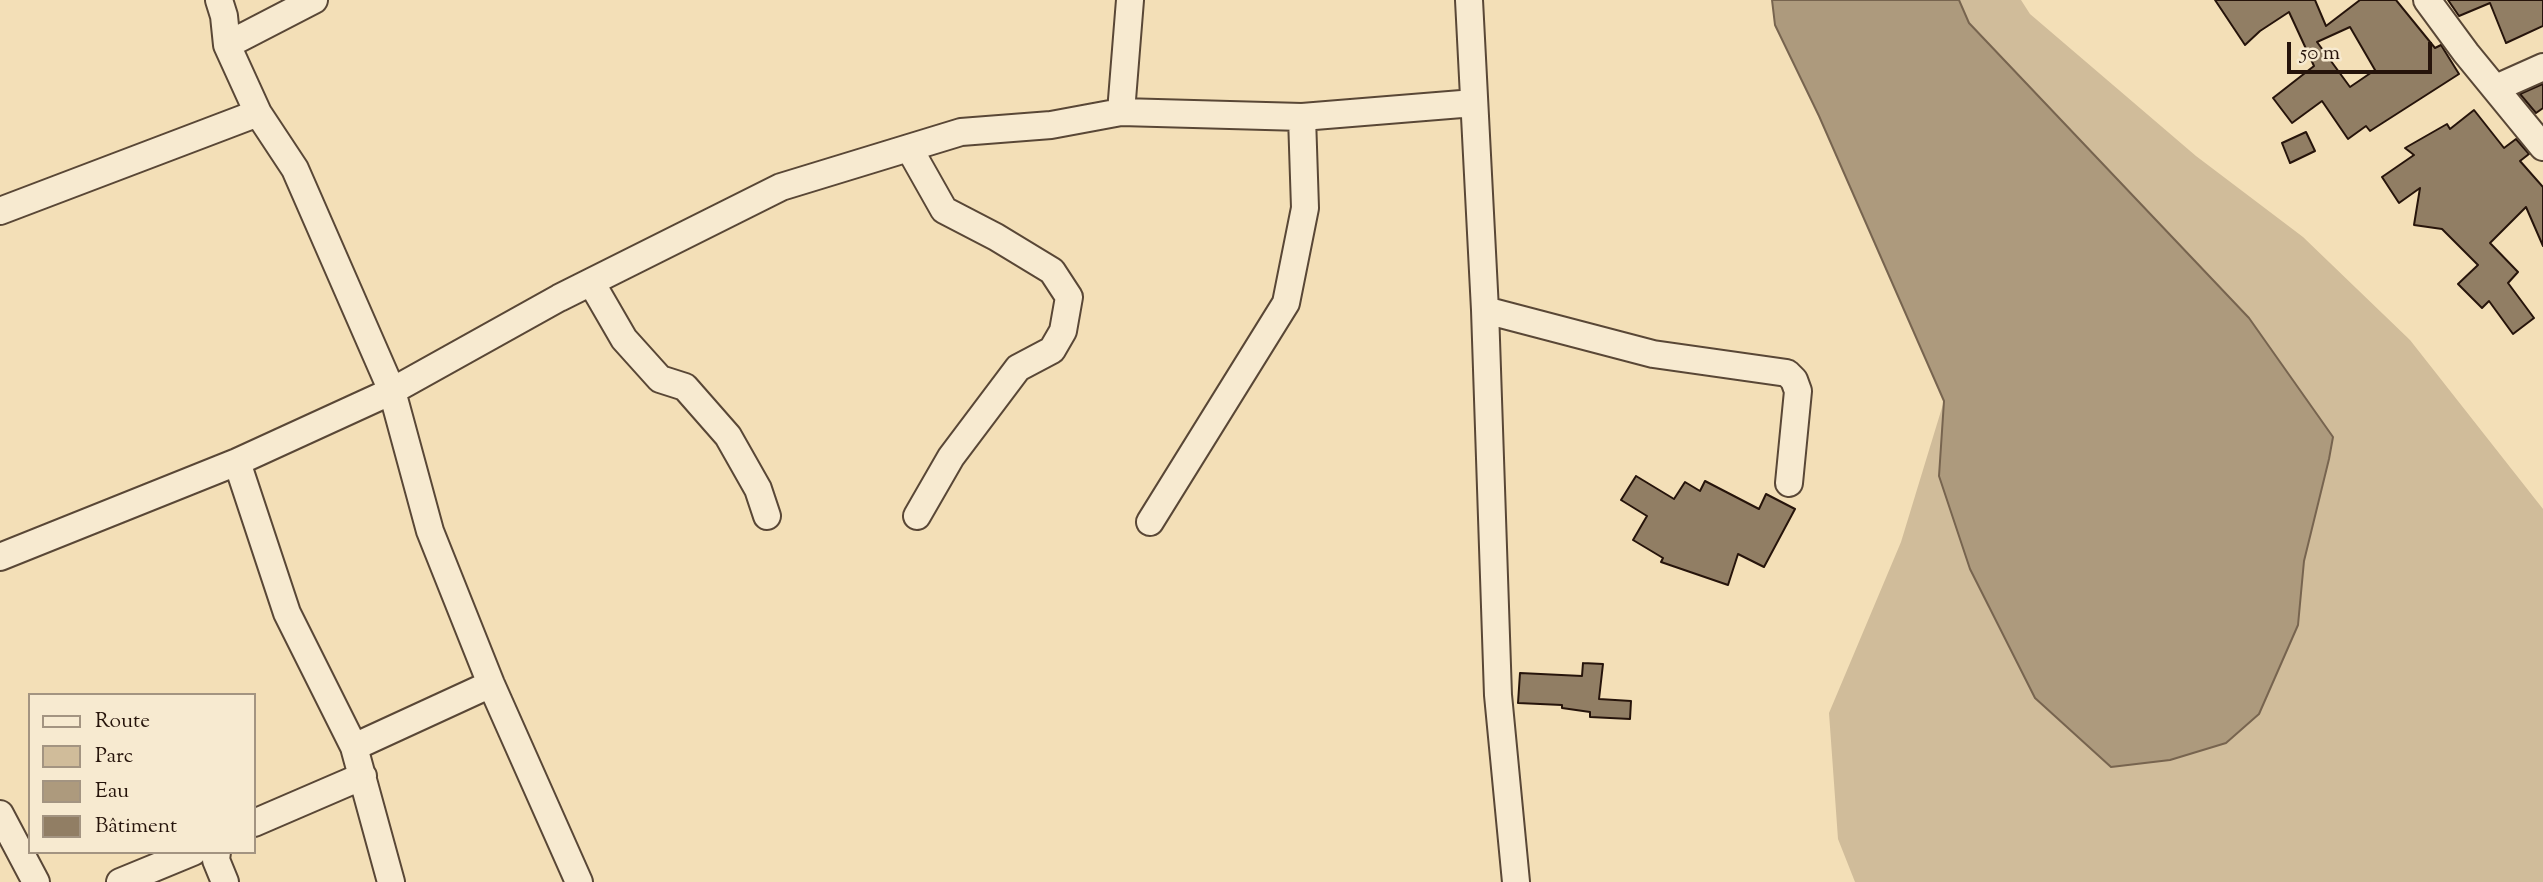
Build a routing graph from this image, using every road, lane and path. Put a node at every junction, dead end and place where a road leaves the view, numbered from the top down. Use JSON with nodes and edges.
{"nodes":[{"id":1,"x":219,"y":0,"type":"edge"},
{"id":2,"x":314,"y":0,"type":"edge"},
{"id":3,"x":1130,"y":0,"type":"edge"},
{"id":4,"x":1469,"y":0,"type":"edge"},
{"id":5,"x":2427,"y":0,"type":"edge"},
{"id":6,"x":227,"y":45,"type":"junction"},
{"id":7,"x":2543,"y":67,"type":"edge"},
{"id":8,"x":2496,"y":88,"type":"junction"},
{"id":9,"x":1474,"y":103,"type":"junction"},
{"id":10,"x":1121,"y":112,"type":"junction"},
{"id":11,"x":258,"y":113,"type":"junction"},
{"id":12,"x":1302,"y":117,"type":"junction"},
{"id":13,"x":2543,"y":146,"type":"edge"},
{"id":14,"x":909,"y":148,"type":"junction"},
{"id":15,"x":0,"y":211,"type":"edge"},
{"id":16,"x":591,"y":282,"type":"junction"},
{"id":17,"x":1485,"y":310,"type":"junction"},
{"id":18,"x":392,"y":391,"type":"junction"},
{"id":19,"x":237,"y":462,"type":"junction"},
{"id":20,"x":1789,"y":483,"type":"dead end"},
{"id":21,"x":768,"y":516,"type":"dead end"},
{"id":22,"x":917,"y":516,"type":"dead end"},
{"id":23,"x":1150,"y":522,"type":"dead end"},
{"id":24,"x":0,"y":557,"type":"edge"},
{"id":25,"x":491,"y":684,"type":"junction"},
{"id":26,"x":354,"y":747,"type":"junction"},
{"id":27,"x":363,"y":776,"type":"junction"},
{"id":28,"x":0,"y":814,"type":"edge"},
{"id":29,"x":256,"y":822,"type":"edge"},
{"id":30,"x":188,"y":854,"type":"edge"},
{"id":31,"x":217,"y":854,"type":"edge"},
{"id":32,"x":36,"y":882,"type":"edge"},
{"id":33,"x":120,"y":882,"type":"edge"},
{"id":34,"x":225,"y":882,"type":"edge"},
{"id":35,"x":391,"y":882,"type":"edge"},
{"id":36,"x":579,"y":882,"type":"edge"},
{"id":37,"x":1516,"y":882,"type":"edge"}],
"edges":[{"from":1,"to":6,"type":"street"},
{"from":2,"to":6,"type":"street"},
{"from":3,"to":10,"type":"street"},
{"from":4,"to":9,"type":"street"},
{"from":5,"to":8,"type":"street"},
{"from":6,"to":11,"type":"street"},
{"from":7,"to":8,"type":"street"},
{"from":8,"to":13,"type":"street"},
{"from":9,"to":12,"type":"street"},
{"from":9,"to":17,"type":"street"},
{"from":10,"to":12,"type":"street"},
{"from":10,"to":14,"type":"street"},
{"from":11,"to":15,"type":"street"},
{"from":11,"to":18,"type":"street"},
{"from":12,"to":23,"type":"street"},
{"from":14,"to":16,"type":"street"},
{"from":14,"to":22,"type":"street"},
{"from":16,"to":18,"type":"street"},
{"from":16,"to":21,"type":"street"},
{"from":17,"to":20,"type":"street"},
{"from":17,"to":37,"type":"street"},
{"from":18,"to":19,"type":"street"},
{"from":18,"to":25,"type":"street"},
{"from":19,"to":24,"type":"street"},
{"from":19,"to":26,"type":"street"},
{"from":25,"to":26,"type":"street"},
{"from":25,"to":36,"type":"street"},
{"from":26,"to":27,"type":"street"},
{"from":27,"to":29,"type":"street"},
{"from":27,"to":35,"type":"street"},
{"from":28,"to":32,"type":"street"},
{"from":30,"to":33,"type":"street"},
{"from":31,"to":34,"type":"street"}]}
